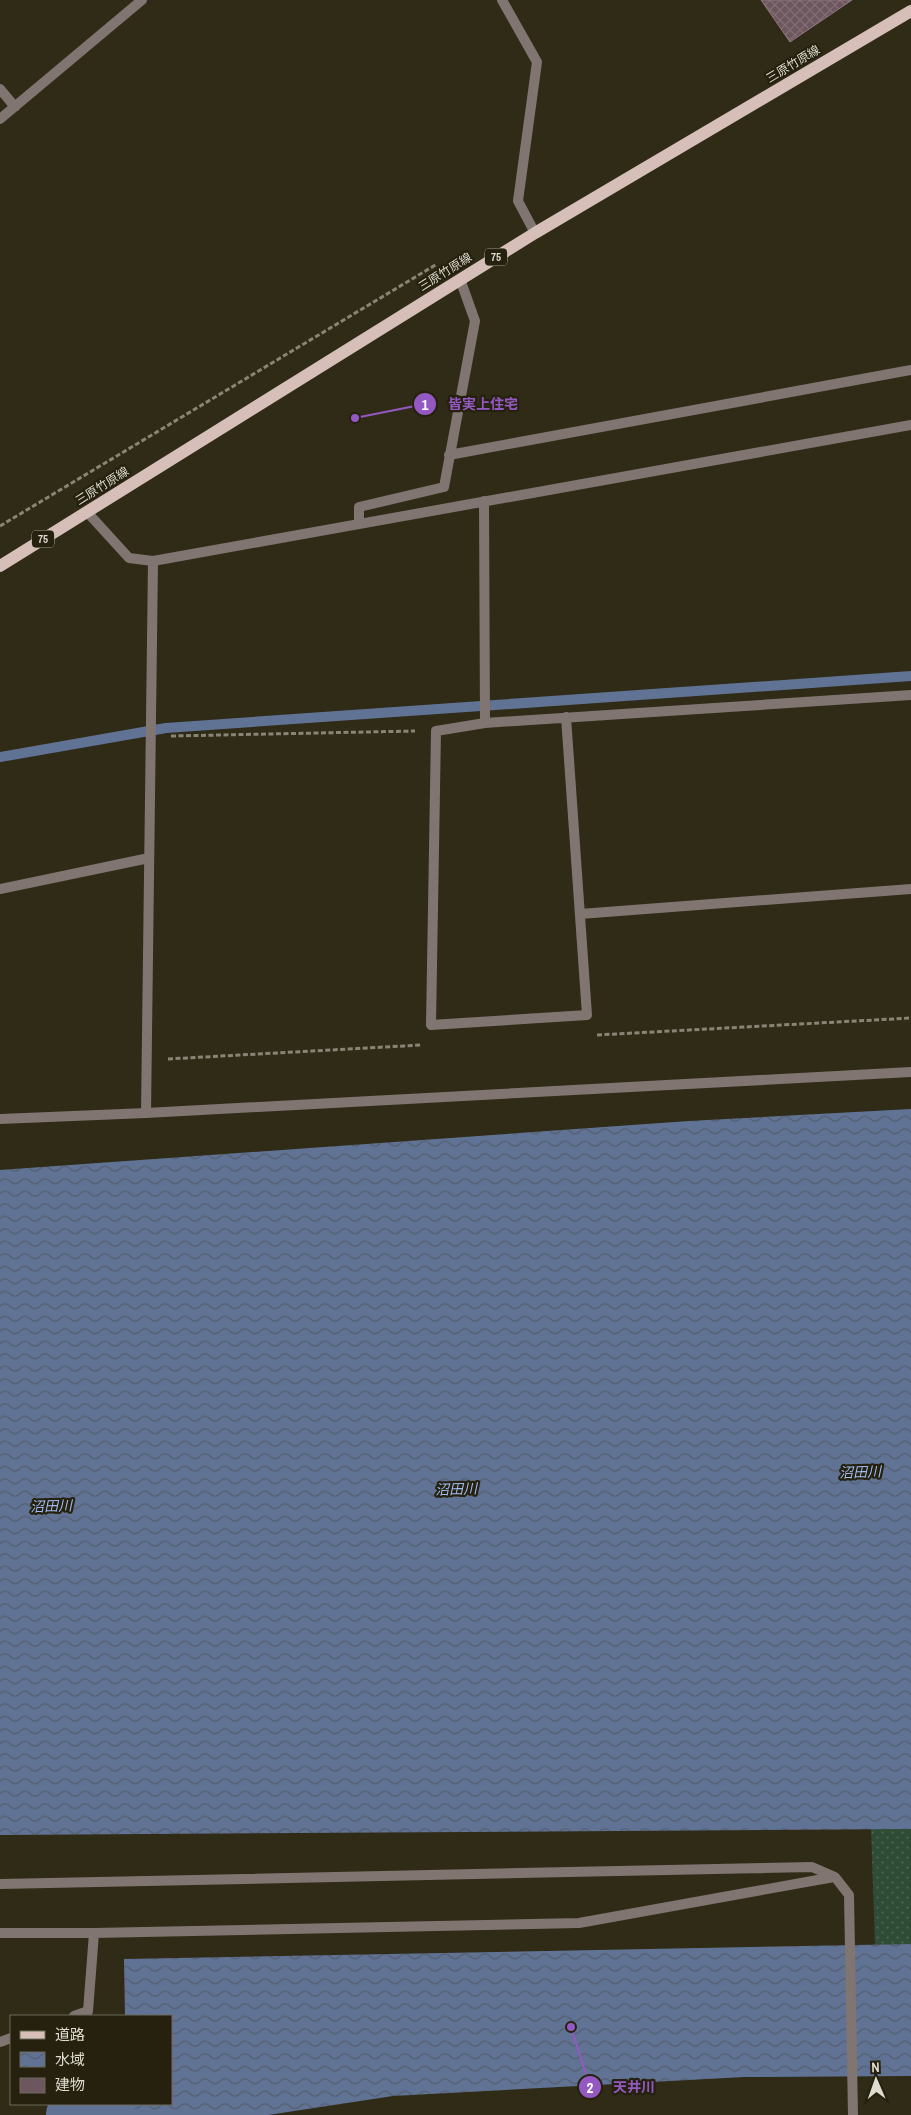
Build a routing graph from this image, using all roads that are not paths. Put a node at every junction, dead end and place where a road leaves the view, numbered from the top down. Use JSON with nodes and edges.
{"nodes":[{"id":1,"x":142,"y":0,"type":"edge"},
{"id":2,"x":502,"y":0,"type":"edge"},
{"id":3,"x":911,"y":11,"type":"edge"},
{"id":4,"x":0,"y":89,"type":"edge"},
{"id":5,"x":15,"y":106,"type":"junction"},
{"id":6,"x":0,"y":119,"type":"edge"},
{"id":7,"x":535,"y":233,"type":"junction"},
{"id":8,"x":460,"y":279,"type":"junction"},
{"id":9,"x":911,"y":370,"type":"edge"},
{"id":10,"x":911,"y":425,"type":"edge"},
{"id":11,"x":449,"y":455,"type":"junction"},
{"id":12,"x":484,"y":501,"type":"junction"},
{"id":13,"x":87,"y":512,"type":"junction"},
{"id":14,"x":359,"y":524,"type":"junction"},
{"id":15,"x":153,"y":561,"type":"junction"},
{"id":16,"x":0,"y":566,"type":"edge"},
{"id":17,"x":911,"y":695,"type":"edge"},
{"id":18,"x":566,"y":718,"type":"junction"},
{"id":19,"x":485,"y":723,"type":"junction"},
{"id":20,"x":150,"y":858,"type":"junction"},
{"id":21,"x":0,"y":889,"type":"edge"},
{"id":22,"x":911,"y":889,"type":"edge"},
{"id":23,"x":580,"y":914,"type":"junction"},
{"id":24,"x":911,"y":1072,"type":"edge"},
{"id":25,"x":146,"y":1113,"type":"junction"},
{"id":26,"x":0,"y":1119,"type":"edge"},
{"id":27,"x":835,"y":1877,"type":"junction"},
{"id":28,"x":0,"y":1884,"type":"edge"},
{"id":29,"x":0,"y":1933,"type":"edge"},
{"id":30,"x":94,"y":1933,"type":"junction"},
{"id":31,"x":77,"y":2015,"type":"edge"},
{"id":32,"x":853,"y":2115,"type":"edge"}],
"edges":[{"from":1,"to":5,"type":"street"},
{"from":2,"to":7,"type":"street"},
{"from":3,"to":7,"type":"main road","name":"三原竹原線","number":"75"},
{"from":4,"to":5,"type":"street"},
{"from":5,"to":6,"type":"street"},
{"from":7,"to":8,"type":"main road","name":"三原竹原線","number":"75"},
{"from":8,"to":11,"type":"street"},
{"from":8,"to":13,"type":"main road","name":"三原竹原線","number":"75"},
{"from":9,"to":11,"type":"street"},
{"from":10,"to":12,"type":"street"},
{"from":11,"to":14,"type":"street"},
{"from":12,"to":14,"type":"street"},
{"from":12,"to":19,"type":"street"},
{"from":13,"to":15,"type":"street"},
{"from":13,"to":16,"type":"main road","name":"三原竹原線","number":"75"},
{"from":14,"to":15,"type":"street"},
{"from":15,"to":20,"type":"street"},
{"from":17,"to":18,"type":"street"},
{"from":18,"to":19,"type":"street"},
{"from":18,"to":23,"type":"street"},
{"from":19,"to":23,"type":"street"},
{"from":20,"to":21,"type":"street"},
{"from":20,"to":25,"type":"street"},
{"from":22,"to":23,"type":"street"},
{"from":24,"to":25,"type":"street"},
{"from":25,"to":26,"type":"street"},
{"from":27,"to":28,"type":"street"},
{"from":27,"to":30,"type":"street"},
{"from":27,"to":32,"type":"street"},
{"from":29,"to":30,"type":"street"},
{"from":30,"to":31,"type":"street"}]}
